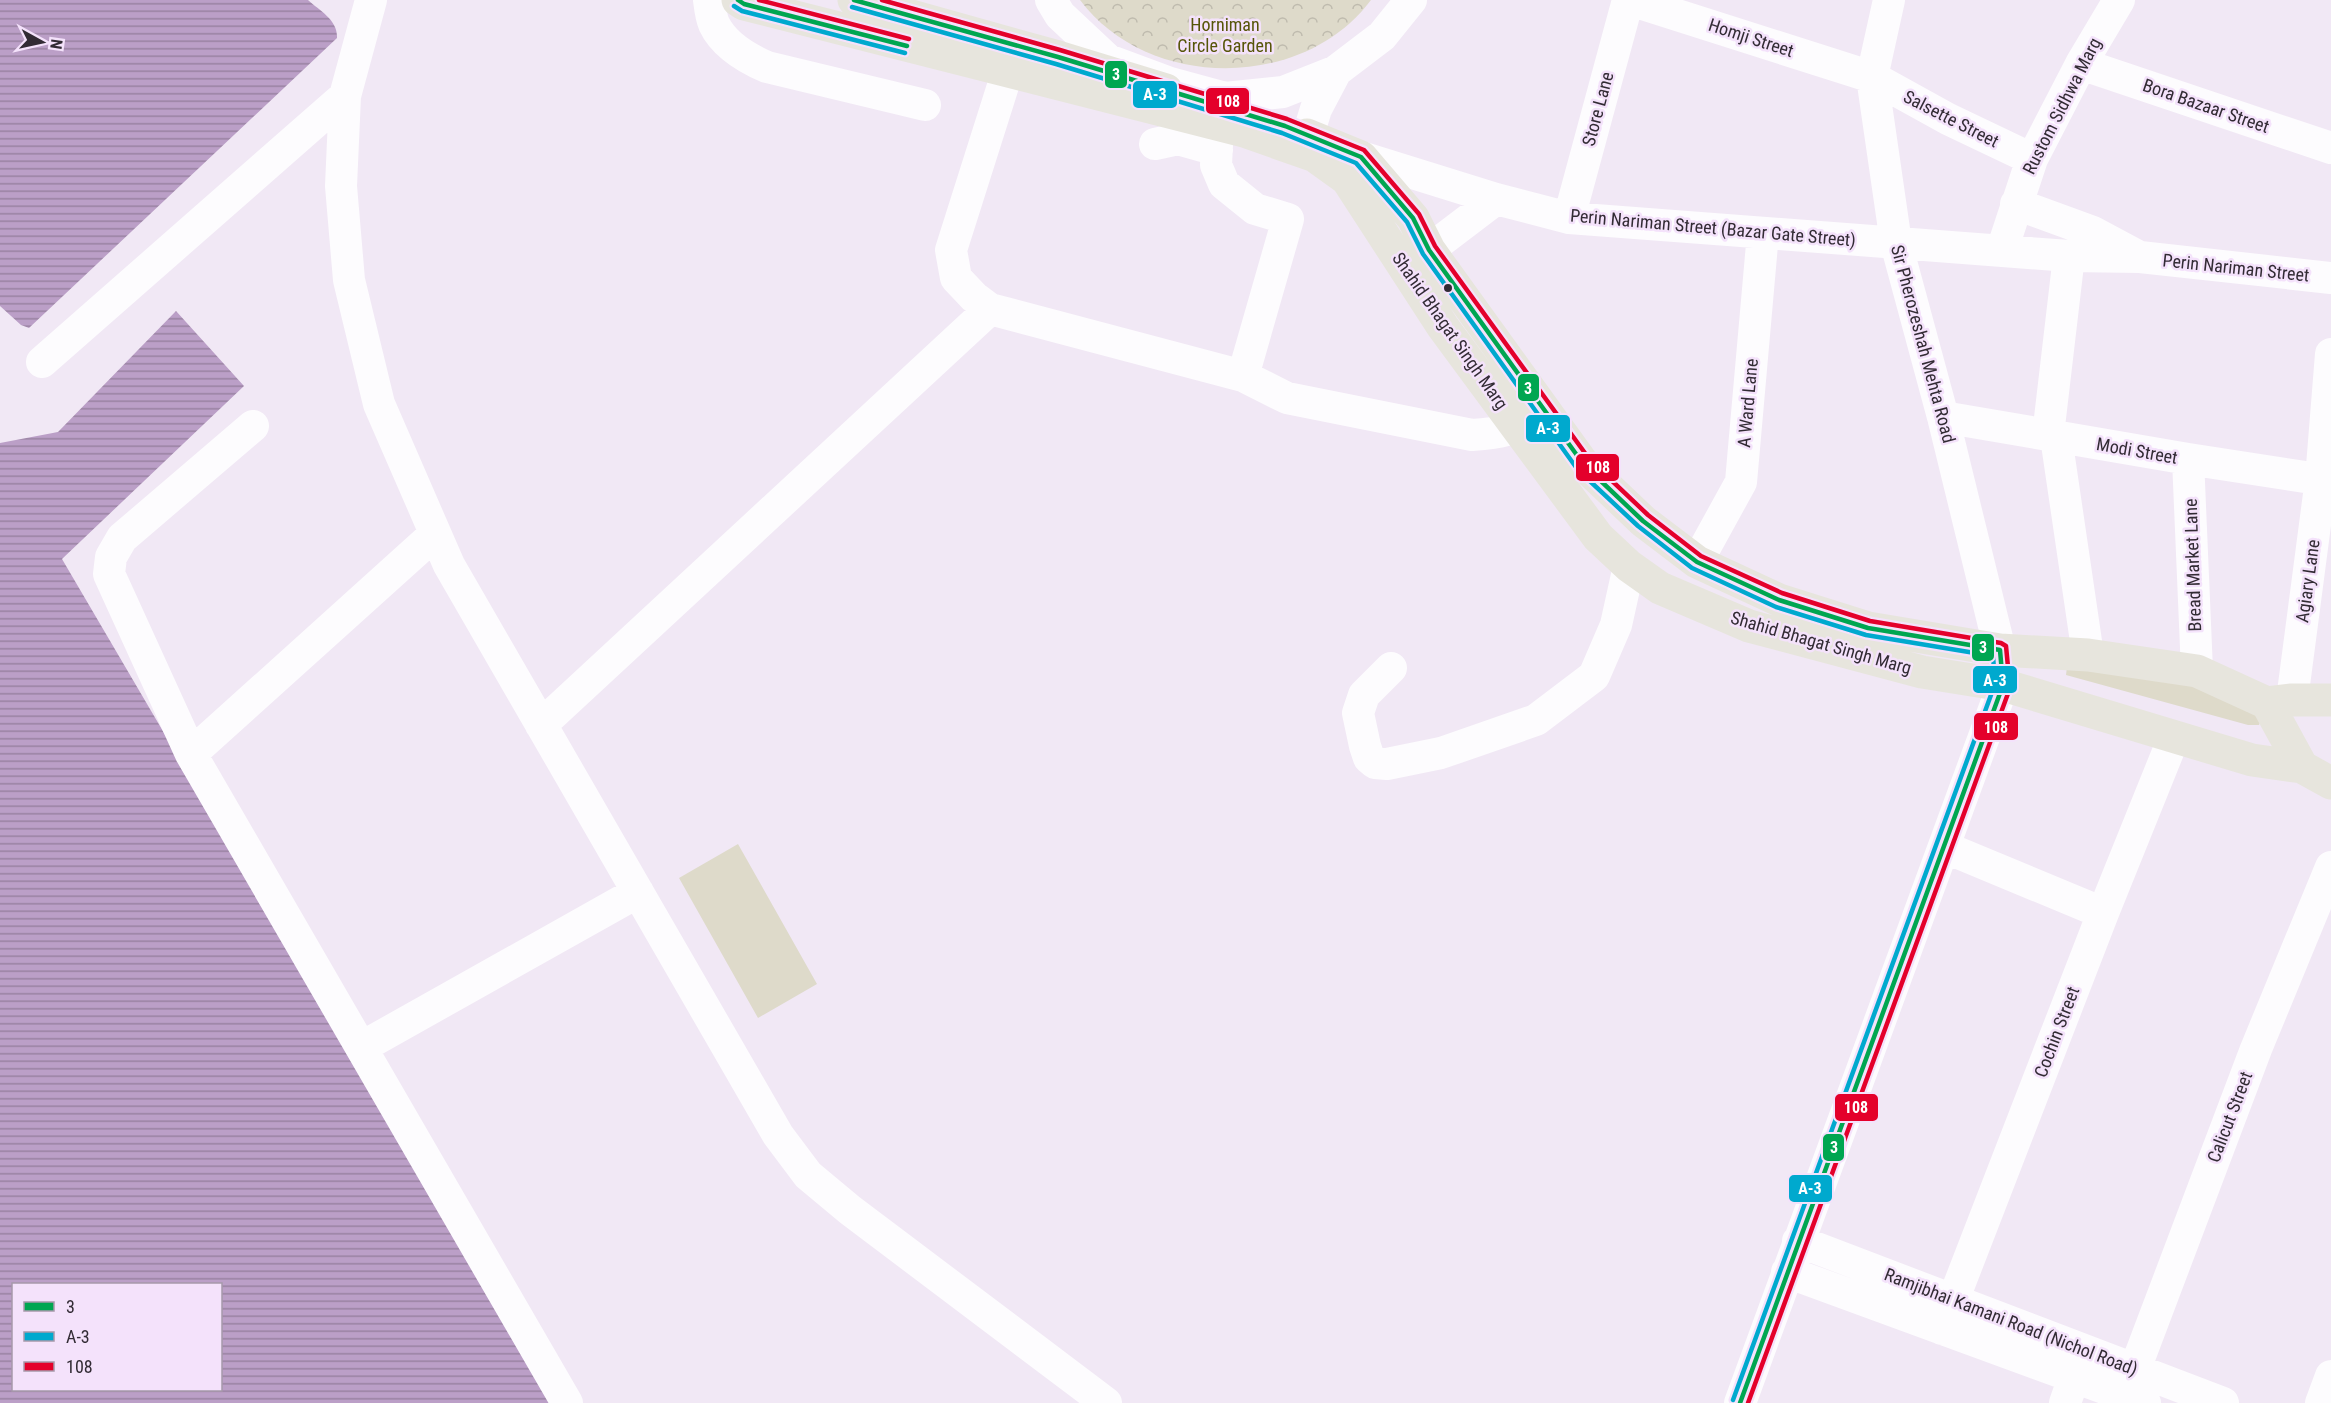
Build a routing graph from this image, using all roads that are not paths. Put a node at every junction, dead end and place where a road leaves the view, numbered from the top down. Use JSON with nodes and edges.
{"nodes":[{"id":1,"x":709,"y":0,"type":"edge"},
{"id":2,"x":738,"y":0,"type":"edge"},
{"id":3,"x":854,"y":0,"type":"edge"},
{"id":4,"x":1411,"y":0,"type":"edge"},
{"id":5,"x":1629,"y":0,"type":"edge"},
{"id":6,"x":1889,"y":0,"type":"edge"},
{"id":7,"x":2119,"y":0,"type":"edge"},
{"id":8,"x":369,"y":1,"type":"edge"},
{"id":9,"x":1055,"y":7,"type":"edge"},
{"id":10,"x":1703,"y":11,"type":"edge"},
{"id":11,"x":1058,"y":57,"type":"junction"},
{"id":12,"x":1012,"y":58,"type":"junction"},
{"id":13,"x":2081,"y":63,"type":"junction"},
{"id":14,"x":1336,"y":70,"type":"junction"},
{"id":15,"x":1872,"y":77,"type":"junction"},
{"id":16,"x":1082,"y":90,"type":"junction"},
{"id":17,"x":345,"y":96,"type":"junction"},
{"id":18,"x":925,"y":105,"type":"dead end"},
{"id":19,"x":1218,"y":137,"type":"junction"},
{"id":20,"x":1155,"y":144,"type":"dead end"},
{"id":21,"x":2331,"y":148,"type":"edge"},
{"id":22,"x":1333,"y":151,"type":"junction"},
{"id":23,"x":2032,"y":159,"type":"junction"},
{"id":24,"x":1496,"y":199,"type":"junction"},
{"id":25,"x":2016,"y":204,"type":"junction"},
{"id":26,"x":1569,"y":218,"type":"junction"},
{"id":27,"x":1763,"y":233,"type":"junction"},
{"id":28,"x":1896,"y":243,"type":"junction"},
{"id":29,"x":1429,"y":250,"type":"junction"},
{"id":30,"x":2002,"y":250,"type":"junction"},
{"id":31,"x":2069,"y":256,"type":"junction"},
{"id":32,"x":2140,"y":257,"type":"junction"},
{"id":33,"x":2331,"y":278,"type":"edge"},
{"id":34,"x":990,"y":309,"type":"junction"},
{"id":35,"x":2331,"y":354,"type":"edge"},
{"id":36,"x":42,"y":362,"type":"dead end"},
{"id":37,"x":1243,"y":376,"type":"junction"},
{"id":38,"x":1544,"y":410,"type":"junction"},
{"id":39,"x":1943,"y":417,"type":"junction"},
{"id":40,"x":253,"y":426,"type":"dead end"},
{"id":41,"x":1518,"y":427,"type":"junction"},
{"id":42,"x":2052,"y":436,"type":"junction"},
{"id":43,"x":2188,"y":459,"type":"junction"},
{"id":44,"x":2326,"y":480,"type":"edge"},
{"id":45,"x":435,"y":534,"type":"junction"},
{"id":46,"x":1697,"y":562,"type":"junction"},
{"id":47,"x":1629,"y":566,"type":"junction"},
{"id":48,"x":2000,"y":650,"type":"junction"},
{"id":49,"x":2088,"y":655,"type":"junction"},
{"id":50,"x":1391,"y":668,"type":"dead end"},
{"id":51,"x":2197,"y":671,"type":"junction"},
{"id":52,"x":2003,"y":685,"type":"junction"},
{"id":53,"x":2331,"y":700,"type":"edge"},
{"id":54,"x":2279,"y":701,"type":"junction"},
{"id":55,"x":541,"y":725,"type":"junction"},
{"id":56,"x":2174,"y":737,"type":"junction"},
{"id":57,"x":2331,"y":752,"type":"edge"},
{"id":58,"x":191,"y":754,"type":"junction"},
{"id":59,"x":2302,"y":767,"type":"junction"},
{"id":60,"x":2331,"y":783,"type":"edge"},
{"id":61,"x":1944,"y":847,"type":"junction"},
{"id":62,"x":2331,"y":867,"type":"edge"},
{"id":63,"x":638,"y":892,"type":"junction"},
{"id":64,"x":2103,"y":913,"type":"junction"},
{"id":65,"x":362,"y":1047,"type":"junction"},
{"id":66,"x":1798,"y":1241,"type":"junction"},
{"id":67,"x":1787,"y":1272,"type":"junction"},
{"id":68,"x":1948,"y":1315,"type":"junction"},
{"id":69,"x":2135,"y":1369,"type":"junction"},
{"id":70,"x":2331,"y":1376,"type":"edge"},
{"id":71,"x":2069,"y":1390,"type":"edge"},
{"id":72,"x":567,"y":1403,"type":"edge"},
{"id":73,"x":1106,"y":1403,"type":"edge"},
{"id":74,"x":1740,"y":1403,"type":"edge"},
{"id":75,"x":2145,"y":1403,"type":"edge"},
{"id":76,"x":2223,"y":1403,"type":"edge"},
{"id":77,"x":2321,"y":1403,"type":"edge"}],
"edges":[{"from":1,"to":18,"type":"street"},
{"from":2,"to":12,"type":"main road","name":"Shahid Bhagat Singh Marg"},
{"from":3,"to":12,"type":"main road","name":"Shahid Bhagat Singh Marg"},
{"from":4,"to":14,"type":"street"},
{"from":5,"to":10,"type":"street","name":"Homji Street"},
{"from":5,"to":26,"type":"street","name":"Store Lane"},
{"from":6,"to":15,"type":"street","name":"Sir Pherozeshah Mehta Road"},
{"from":7,"to":13,"type":"street","name":"Rustom Sidhwa Marg"},
{"from":8,"to":17,"type":"street"},
{"from":9,"to":11,"type":"street"},
{"from":9,"to":14,"type":"street"},
{"from":10,"to":15,"type":"street","name":"Homji Street"},
{"from":11,"to":12,"type":"main road","name":"Shahid Bhagat Singh Marg"},
{"from":11,"to":16,"type":"street"},
{"from":11,"to":22,"type":"main road","name":"Shahid Bhagat Singh Marg"},
{"from":12,"to":16,"type":"main road","name":"Shahid Bhagat Singh Marg"},
{"from":12,"to":34,"type":"street"},
{"from":13,"to":21,"type":"street","name":"Bora Bazaar Street"},
{"from":13,"to":23,"type":"street","name":"Rustom Sidhwa Marg"},
{"from":14,"to":22,"type":"street"},
{"from":15,"to":23,"type":"street","name":"Salsette Street"},
{"from":15,"to":28,"type":"street","name":"Sir Pherozeshah Mehta Road"},
{"from":16,"to":19,"type":"main road","name":"Shahid Bhagat Singh Marg"},
{"from":17,"to":36,"type":"street"},
{"from":17,"to":45,"type":"street"},
{"from":19,"to":20,"type":"street"},
{"from":19,"to":22,"type":"main road","name":"Shahid Bhagat Singh Marg"},
{"from":19,"to":37,"type":"street"},
{"from":22,"to":24,"type":"street","name":"Perin Nariman Street (Bazar Gate Street)"},
{"from":22,"to":29,"type":"main road","name":"Shahid Bhagat Singh Marg"},
{"from":22,"to":41,"type":"main road","name":"Shahid Bhagat Singh Marg"},
{"from":23,"to":25,"type":"street","name":"Rustom Sidhwa Marg"},
{"from":24,"to":26,"type":"street","name":"Perin Nariman Street (Bazar Gate Street)"},
{"from":24,"to":29,"type":"street"},
{"from":25,"to":30,"type":"street","name":"Rustom Sidhwa Marg"},
{"from":25,"to":32,"type":"street","name":"Perin Nariman Street"},
{"from":26,"to":27,"type":"street","name":"Perin Nariman Street (Bazar Gate Street)"},
{"from":27,"to":28,"type":"street","name":"Perin Nariman Street (Bazar Gate Street)"},
{"from":27,"to":46,"type":"street","name":"A Ward Lane"},
{"from":28,"to":30,"type":"street","name":"Perin Nariman Street (Bazar Gate Street)"},
{"from":28,"to":39,"type":"street","name":"Sir Pherozeshah Mehta Road"},
{"from":29,"to":38,"type":"main road","name":"Shahid Bhagat Singh Marg"},
{"from":30,"to":31,"type":"street","name":"Perin Nariman Street"},
{"from":31,"to":32,"type":"street","name":"Perin Nariman Street"},
{"from":31,"to":42,"type":"street"},
{"from":32,"to":33,"type":"street","name":"Perin Nariman Street"},
{"from":34,"to":37,"type":"street"},
{"from":34,"to":55,"type":"street"},
{"from":35,"to":44,"type":"street","name":"Agiary Lane"},
{"from":37,"to":41,"type":"street"},
{"from":38,"to":41,"type":"street"},
{"from":38,"to":46,"type":"main road","name":"Shahid Bhagat Singh Marg"},
{"from":39,"to":42,"type":"street","name":"Modi Street"},
{"from":39,"to":48,"type":"street","name":"Sir Pherozeshah Mehta Road"},
{"from":40,"to":58,"type":"street"},
{"from":41,"to":47,"type":"main road","name":"Shahid Bhagat Singh Marg"},
{"from":42,"to":43,"type":"street","name":"Modi Street"},
{"from":42,"to":49,"type":"street"},
{"from":43,"to":44,"type":"street","name":"Modi Street"},
{"from":43,"to":51,"type":"street","name":"Bread Market Lane"},
{"from":44,"to":54,"type":"street","name":"Agiary Lane"},
{"from":45,"to":55,"type":"street"},
{"from":45,"to":58,"type":"street"},
{"from":46,"to":48,"type":"main road","name":"Shahid Bhagat Singh Marg"},
{"from":47,"to":50,"type":"street"},
{"from":47,"to":52,"type":"main road","name":"Shahid Bhagat Singh Marg"},
{"from":48,"to":49,"type":"main road","name":"Shahid Bhagat Singh Marg"},
{"from":48,"to":52,"type":"street","name":"Sir Pherozeshah Mehta Road"},
{"from":49,"to":51,"type":"main road","name":"Shahid Bhagat Singh Marg"},
{"from":51,"to":54,"type":"main road","name":"Shahid Bhagat Singh Marg"},
{"from":52,"to":56,"type":"main road","name":"Shahid Bhagat Singh Marg"},
{"from":52,"to":61,"type":"street"},
{"from":53,"to":54,"type":"main road"},
{"from":54,"to":59,"type":"main road"},
{"from":55,"to":63,"type":"street"},
{"from":56,"to":59,"type":"main road","name":"Shahid Bhagat Singh Marg"},
{"from":56,"to":64,"type":"street","name":"Cochin Street"},
{"from":57,"to":59,"type":"main road"},
{"from":58,"to":65,"type":"street"},
{"from":59,"to":60,"type":"main road","name":"Shahid Bhagat Singh Marg"},
{"from":61,"to":64,"type":"street"},
{"from":61,"to":66,"type":"street"},
{"from":62,"to":69,"type":"street","name":"Calicut Street"},
{"from":63,"to":65,"type":"street"},
{"from":63,"to":73,"type":"street"},
{"from":64,"to":68,"type":"street","name":"Cochin Street"},
{"from":65,"to":72,"type":"street"},
{"from":66,"to":67,"type":"street"},
{"from":66,"to":68,"type":"street","name":"Ramjibhai Kamani Road (Nichol Road)"},
{"from":67,"to":68,"type":"street","name":"Ramjibhai Kamani Road (Nichol Road)"},
{"from":67,"to":74,"type":"street"},
{"from":68,"to":69,"type":"street","name":"Ramjibhai Kamani Road (Nichol Road)"},
{"from":68,"to":71,"type":"street","name":"Ramjibhai Kamani Road (Nichol Road)"},
{"from":69,"to":76,"type":"street","name":"Ramjibhai Kamani Road (Nichol Road)"},
{"from":70,"to":77,"type":"street"},
{"from":71,"to":75,"type":"street","name":"Ramjibhai Kamani Road (Nichol Road)"}]}
